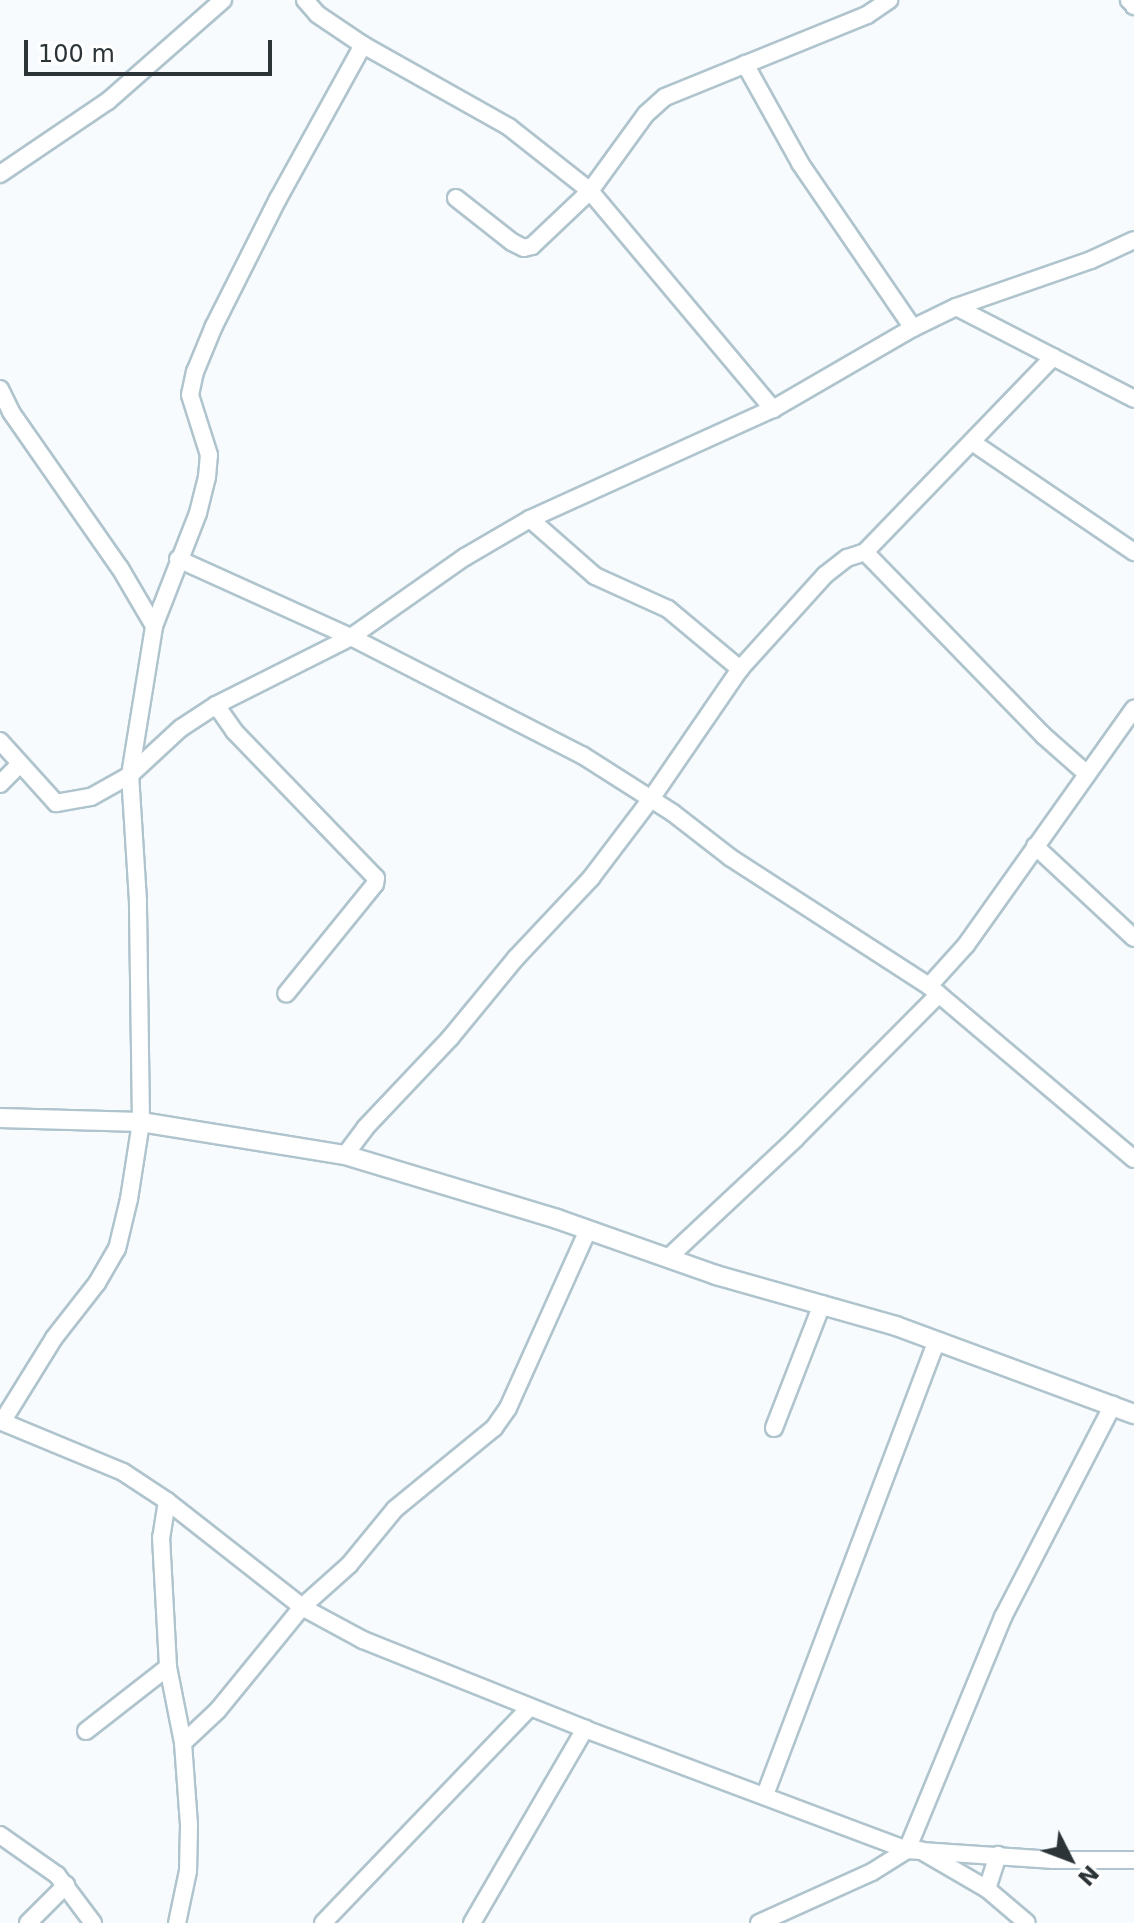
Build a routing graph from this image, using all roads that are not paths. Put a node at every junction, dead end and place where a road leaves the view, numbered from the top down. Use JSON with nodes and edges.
{"nodes":[{"id":1,"x":223,"y":0,"type":"edge"},
{"id":2,"x":305,"y":0,"type":"edge"},
{"id":3,"x":889,"y":0,"type":"edge"},
{"id":4,"x":1129,"y":0,"type":"edge"},
{"id":5,"x":1134,"y":6,"type":"edge"},
{"id":6,"x":363,"y":45,"type":"junction"},
{"id":7,"x":745,"y":64,"type":"junction"},
{"id":8,"x":0,"y":174,"type":"edge"},
{"id":9,"x":590,"y":191,"type":"junction"},
{"id":10,"x":456,"y":198,"type":"dead end"},
{"id":11,"x":1134,"y":240,"type":"edge"},
{"id":12,"x":956,"y":307,"type":"junction"},
{"id":13,"x":913,"y":328,"type":"junction"},
{"id":14,"x":1053,"y":357,"type":"junction"},
{"id":15,"x":0,"y":389,"type":"edge"},
{"id":16,"x":1134,"y":399,"type":"edge"},
{"id":17,"x":773,"y":409,"type":"junction"},
{"id":18,"x":3,"y":418,"type":"edge"},
{"id":19,"x":972,"y":442,"type":"junction"},
{"id":20,"x":530,"y":519,"type":"junction"},
{"id":21,"x":865,"y":552,"type":"junction"},
{"id":22,"x":1134,"y":552,"type":"edge"},
{"id":23,"x":178,"y":559,"type":"junction"},
{"id":24,"x":154,"y":626,"type":"junction"},
{"id":25,"x":351,"y":637,"type":"junction"},
{"id":26,"x":740,"y":669,"type":"junction"},
{"id":27,"x":216,"y":705,"type":"junction"},
{"id":28,"x":1134,"y":709,"type":"edge"},
{"id":29,"x":0,"y":741,"type":"edge"},
{"id":30,"x":20,"y":764,"type":"junction"},
{"id":31,"x":1087,"y":774,"type":"junction"},
{"id":32,"x":130,"y":775,"type":"junction"},
{"id":33,"x":0,"y":784,"type":"edge"},
{"id":34,"x":651,"y":799,"type":"junction"},
{"id":35,"x":1035,"y":846,"type":"junction"},
{"id":36,"x":1134,"y":938,"type":"edge"},
{"id":37,"x":934,"y":990,"type":"junction"},
{"id":38,"x":286,"y":994,"type":"dead end"},
{"id":39,"x":0,"y":1118,"type":"edge"},
{"id":40,"x":141,"y":1122,"type":"junction"},
{"id":41,"x":345,"y":1155,"type":"junction"},
{"id":42,"x":1134,"y":1159,"type":"edge"},
{"id":43,"x":588,"y":1230,"type":"junction"},
{"id":44,"x":668,"y":1258,"type":"junction"},
{"id":45,"x":822,"y":1304,"type":"junction"},
{"id":46,"x":937,"y":1341,"type":"junction"},
{"id":47,"x":1113,"y":1405,"type":"junction"},
{"id":48,"x":1134,"y":1414,"type":"edge"},
{"id":49,"x":1,"y":1421,"type":"edge"},
{"id":50,"x":774,"y":1428,"type":"dead end"},
{"id":51,"x":167,"y":1501,"type":"junction"},
{"id":52,"x":302,"y":1607,"type":"junction"},
{"id":53,"x":168,"y":1667,"type":"junction"},
{"id":54,"x":530,"y":1707,"type":"junction"},
{"id":55,"x":585,"y":1729,"type":"junction"},
{"id":56,"x":86,"y":1731,"type":"dead end"},
{"id":57,"x":183,"y":1743,"type":"junction"},
{"id":58,"x":765,"y":1795,"type":"junction"},
{"id":59,"x":0,"y":1835,"type":"edge"},
{"id":60,"x":914,"y":1850,"type":"junction"},
{"id":61,"x":998,"y":1855,"type":"junction"},
{"id":62,"x":1134,"y":1860,"type":"edge"},
{"id":63,"x":66,"y":1885,"type":"junction"},
{"id":64,"x":987,"y":1889,"type":"junction"},
{"id":65,"x":769,"y":1921,"type":"edge"},
{"id":66,"x":28,"y":1923,"type":"edge"},
{"id":67,"x":93,"y":1923,"type":"edge"},
{"id":68,"x":177,"y":1923,"type":"edge"},
{"id":69,"x":323,"y":1923,"type":"edge"},
{"id":70,"x":472,"y":1923,"type":"edge"},
{"id":71,"x":1027,"y":1923,"type":"edge"}],
"edges":[{"from":1,"to":8,"type":"street"},
{"from":2,"to":6,"type":"street"},
{"from":3,"to":7,"type":"street"},
{"from":4,"to":5,"type":"street"},
{"from":6,"to":9,"type":"street"},
{"from":6,"to":23,"type":"street"},
{"from":7,"to":9,"type":"street"},
{"from":7,"to":13,"type":"street"},
{"from":9,"to":10,"type":"street"},
{"from":9,"to":17,"type":"street"},
{"from":11,"to":12,"type":"street"},
{"from":12,"to":13,"type":"street"},
{"from":12,"to":14,"type":"street"},
{"from":13,"to":17,"type":"street"},
{"from":14,"to":16,"type":"street"},
{"from":14,"to":19,"type":"street"},
{"from":15,"to":18,"type":"street"},
{"from":17,"to":20,"type":"street"},
{"from":18,"to":24,"type":"street"},
{"from":19,"to":21,"type":"street"},
{"from":19,"to":22,"type":"street"},
{"from":20,"to":25,"type":"street"},
{"from":20,"to":26,"type":"street"},
{"from":21,"to":26,"type":"street"},
{"from":21,"to":31,"type":"street"},
{"from":23,"to":24,"type":"street"},
{"from":23,"to":25,"type":"street"},
{"from":24,"to":32,"type":"street"},
{"from":25,"to":27,"type":"street"},
{"from":25,"to":34,"type":"street"},
{"from":26,"to":34,"type":"street"},
{"from":27,"to":32,"type":"street"},
{"from":27,"to":38,"type":"street"},
{"from":28,"to":31,"type":"street"},
{"from":29,"to":30,"type":"street"},
{"from":30,"to":32,"type":"street"},
{"from":30,"to":33,"type":"street"},
{"from":31,"to":35,"type":"street"},
{"from":32,"to":40,"type":"street"},
{"from":34,"to":37,"type":"street"},
{"from":34,"to":41,"type":"street"},
{"from":35,"to":36,"type":"street"},
{"from":35,"to":37,"type":"street"},
{"from":37,"to":42,"type":"street"},
{"from":37,"to":44,"type":"street"},
{"from":39,"to":40,"type":"street"},
{"from":40,"to":41,"type":"street"},
{"from":40,"to":49,"type":"street"},
{"from":41,"to":43,"type":"street"},
{"from":43,"to":44,"type":"street"},
{"from":43,"to":52,"type":"street"},
{"from":44,"to":45,"type":"street"},
{"from":45,"to":46,"type":"street"},
{"from":45,"to":50,"type":"street"},
{"from":46,"to":47,"type":"street"},
{"from":46,"to":58,"type":"street"},
{"from":47,"to":48,"type":"street"},
{"from":47,"to":60,"type":"street"},
{"from":49,"to":51,"type":"street"},
{"from":51,"to":52,"type":"street"},
{"from":51,"to":53,"type":"street"},
{"from":52,"to":54,"type":"street"},
{"from":52,"to":57,"type":"street"},
{"from":53,"to":56,"type":"street"},
{"from":53,"to":57,"type":"street"},
{"from":54,"to":55,"type":"street"},
{"from":54,"to":69,"type":"street"},
{"from":55,"to":58,"type":"street"},
{"from":55,"to":70,"type":"street"},
{"from":57,"to":68,"type":"street"},
{"from":58,"to":60,"type":"street"},
{"from":59,"to":63,"type":"street"},
{"from":60,"to":61,"type":"street"},
{"from":60,"to":64,"type":"street"},
{"from":60,"to":65,"type":"street"},
{"from":61,"to":62,"type":"street"},
{"from":61,"to":64,"type":"street"},
{"from":63,"to":66,"type":"street"},
{"from":63,"to":67,"type":"street"},
{"from":64,"to":71,"type":"street"}]}
